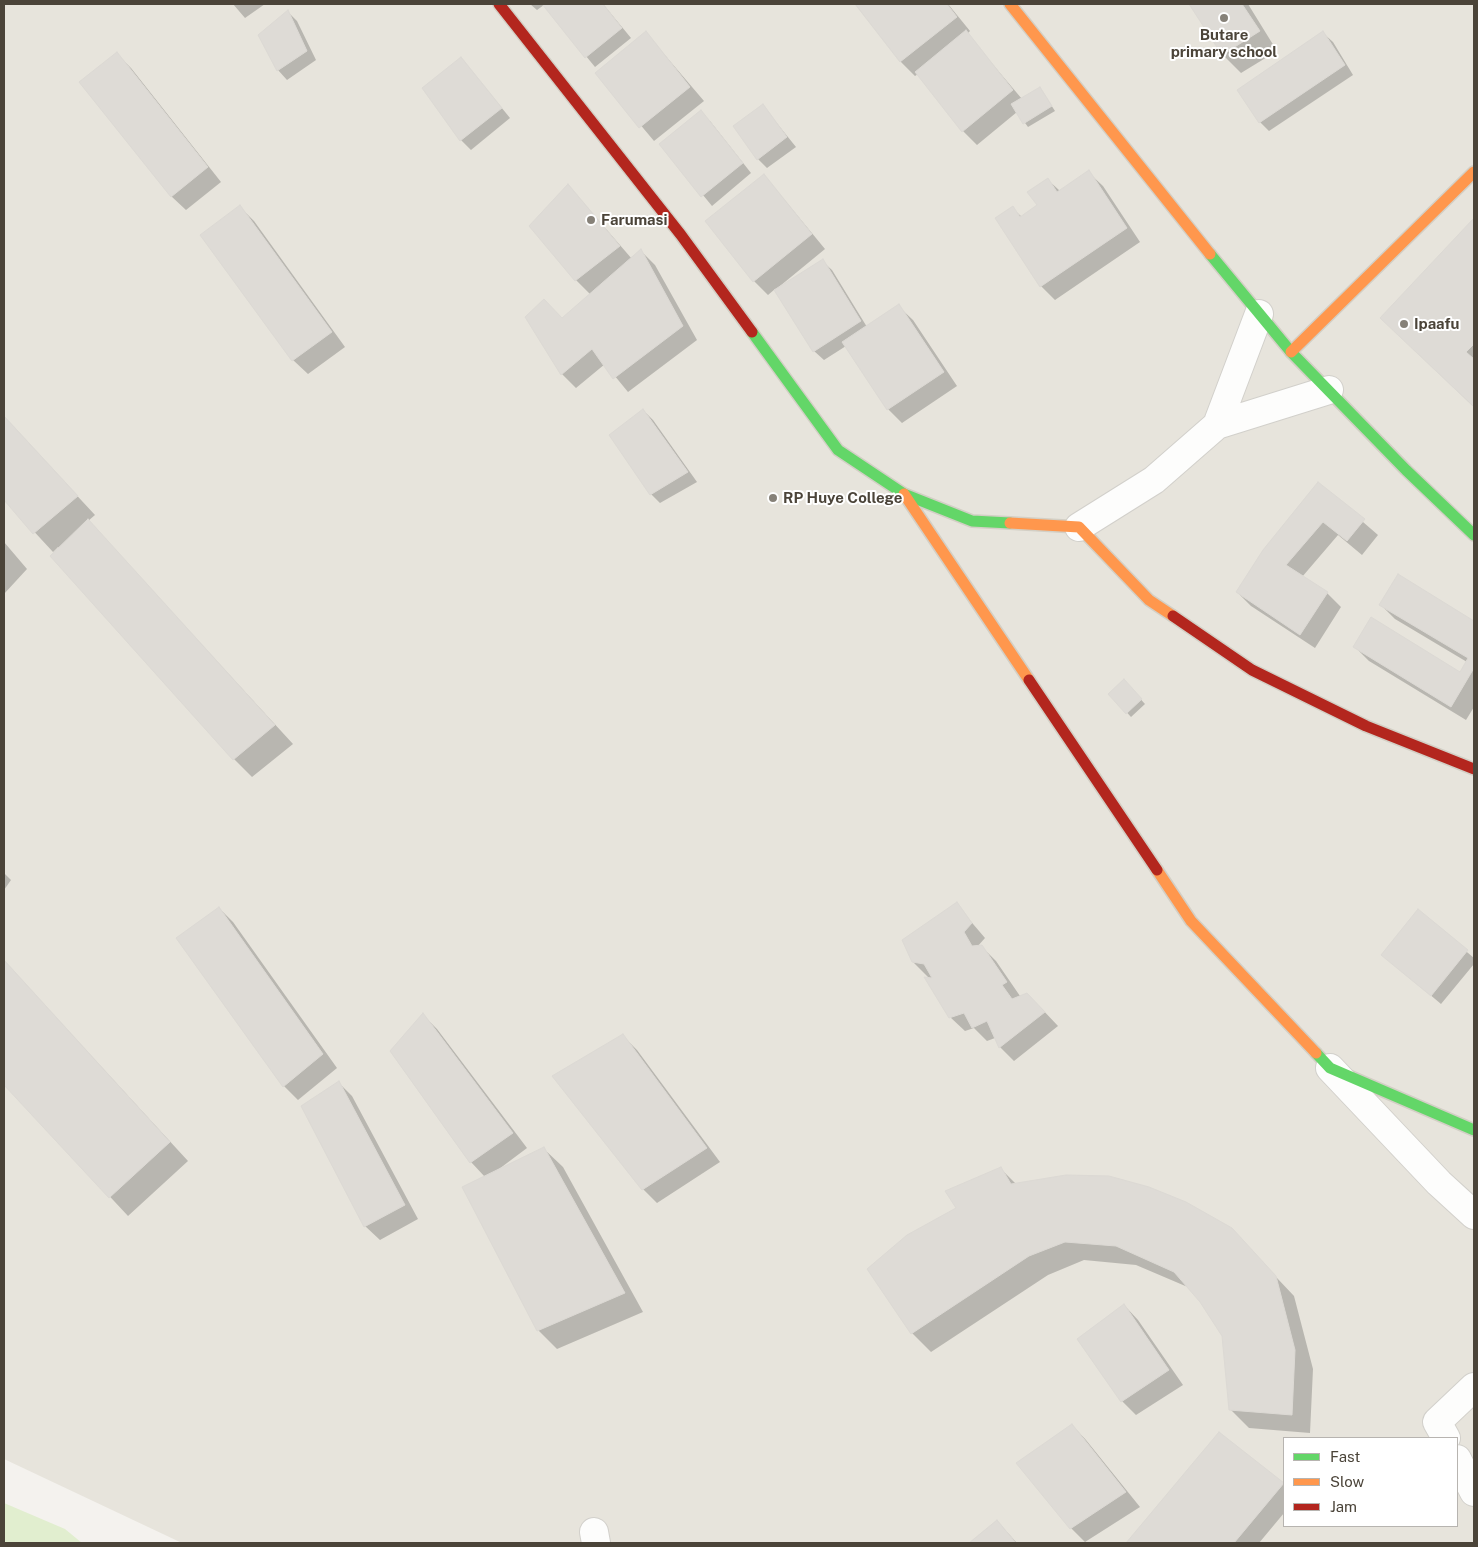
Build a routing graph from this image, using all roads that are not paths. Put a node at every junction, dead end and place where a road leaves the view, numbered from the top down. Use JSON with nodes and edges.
{"nodes":[{"id":1,"x":499,"y":4,"type":"edge"},
{"id":2,"x":1010,"y":4,"type":"edge"},
{"id":3,"x":1474,"y":172,"type":"edge"},
{"id":4,"x":1259,"y":314,"type":"junction"},
{"id":5,"x":1291,"y":352,"type":"junction"},
{"id":6,"x":1329,"y":390,"type":"junction"},
{"id":7,"x":1217,"y":424,"type":"junction"},
{"id":8,"x":904,"y":494,"type":"junction"},
{"id":9,"x":1079,"y":526,"type":"junction"},
{"id":10,"x":1474,"y":535,"type":"edge"},
{"id":11,"x":1474,"y":769,"type":"edge"},
{"id":12,"x":1330,"y":1068,"type":"junction"},
{"id":13,"x":1474,"y":1130,"type":"edge"},
{"id":14,"x":1474,"y":1216,"type":"edge"},
{"id":15,"x":1474,"y":1387,"type":"edge"},
{"id":16,"x":1445,"y":1437,"type":"edge"},
{"id":17,"x":1458,"y":1461,"type":"edge"},
{"id":18,"x":1474,"y":1492,"type":"edge"}],
"edges":[{"from":1,"to":8,"type":"main road"},
{"from":2,"to":4,"type":"main road"},
{"from":3,"to":5,"type":"main road"},
{"from":4,"to":5,"type":"main road"},
{"from":4,"to":7,"type":"street"},
{"from":5,"to":6,"type":"main road"},
{"from":6,"to":7,"type":"street"},
{"from":6,"to":10,"type":"main road"},
{"from":7,"to":9,"type":"street"},
{"from":8,"to":9,"type":"main road"},
{"from":8,"to":12,"type":"main road"},
{"from":9,"to":11,"type":"main road"},
{"from":12,"to":13,"type":"main road"},
{"from":12,"to":14,"type":"street"},
{"from":15,"to":16,"type":"street"},
{"from":17,"to":18,"type":"street"}]}
